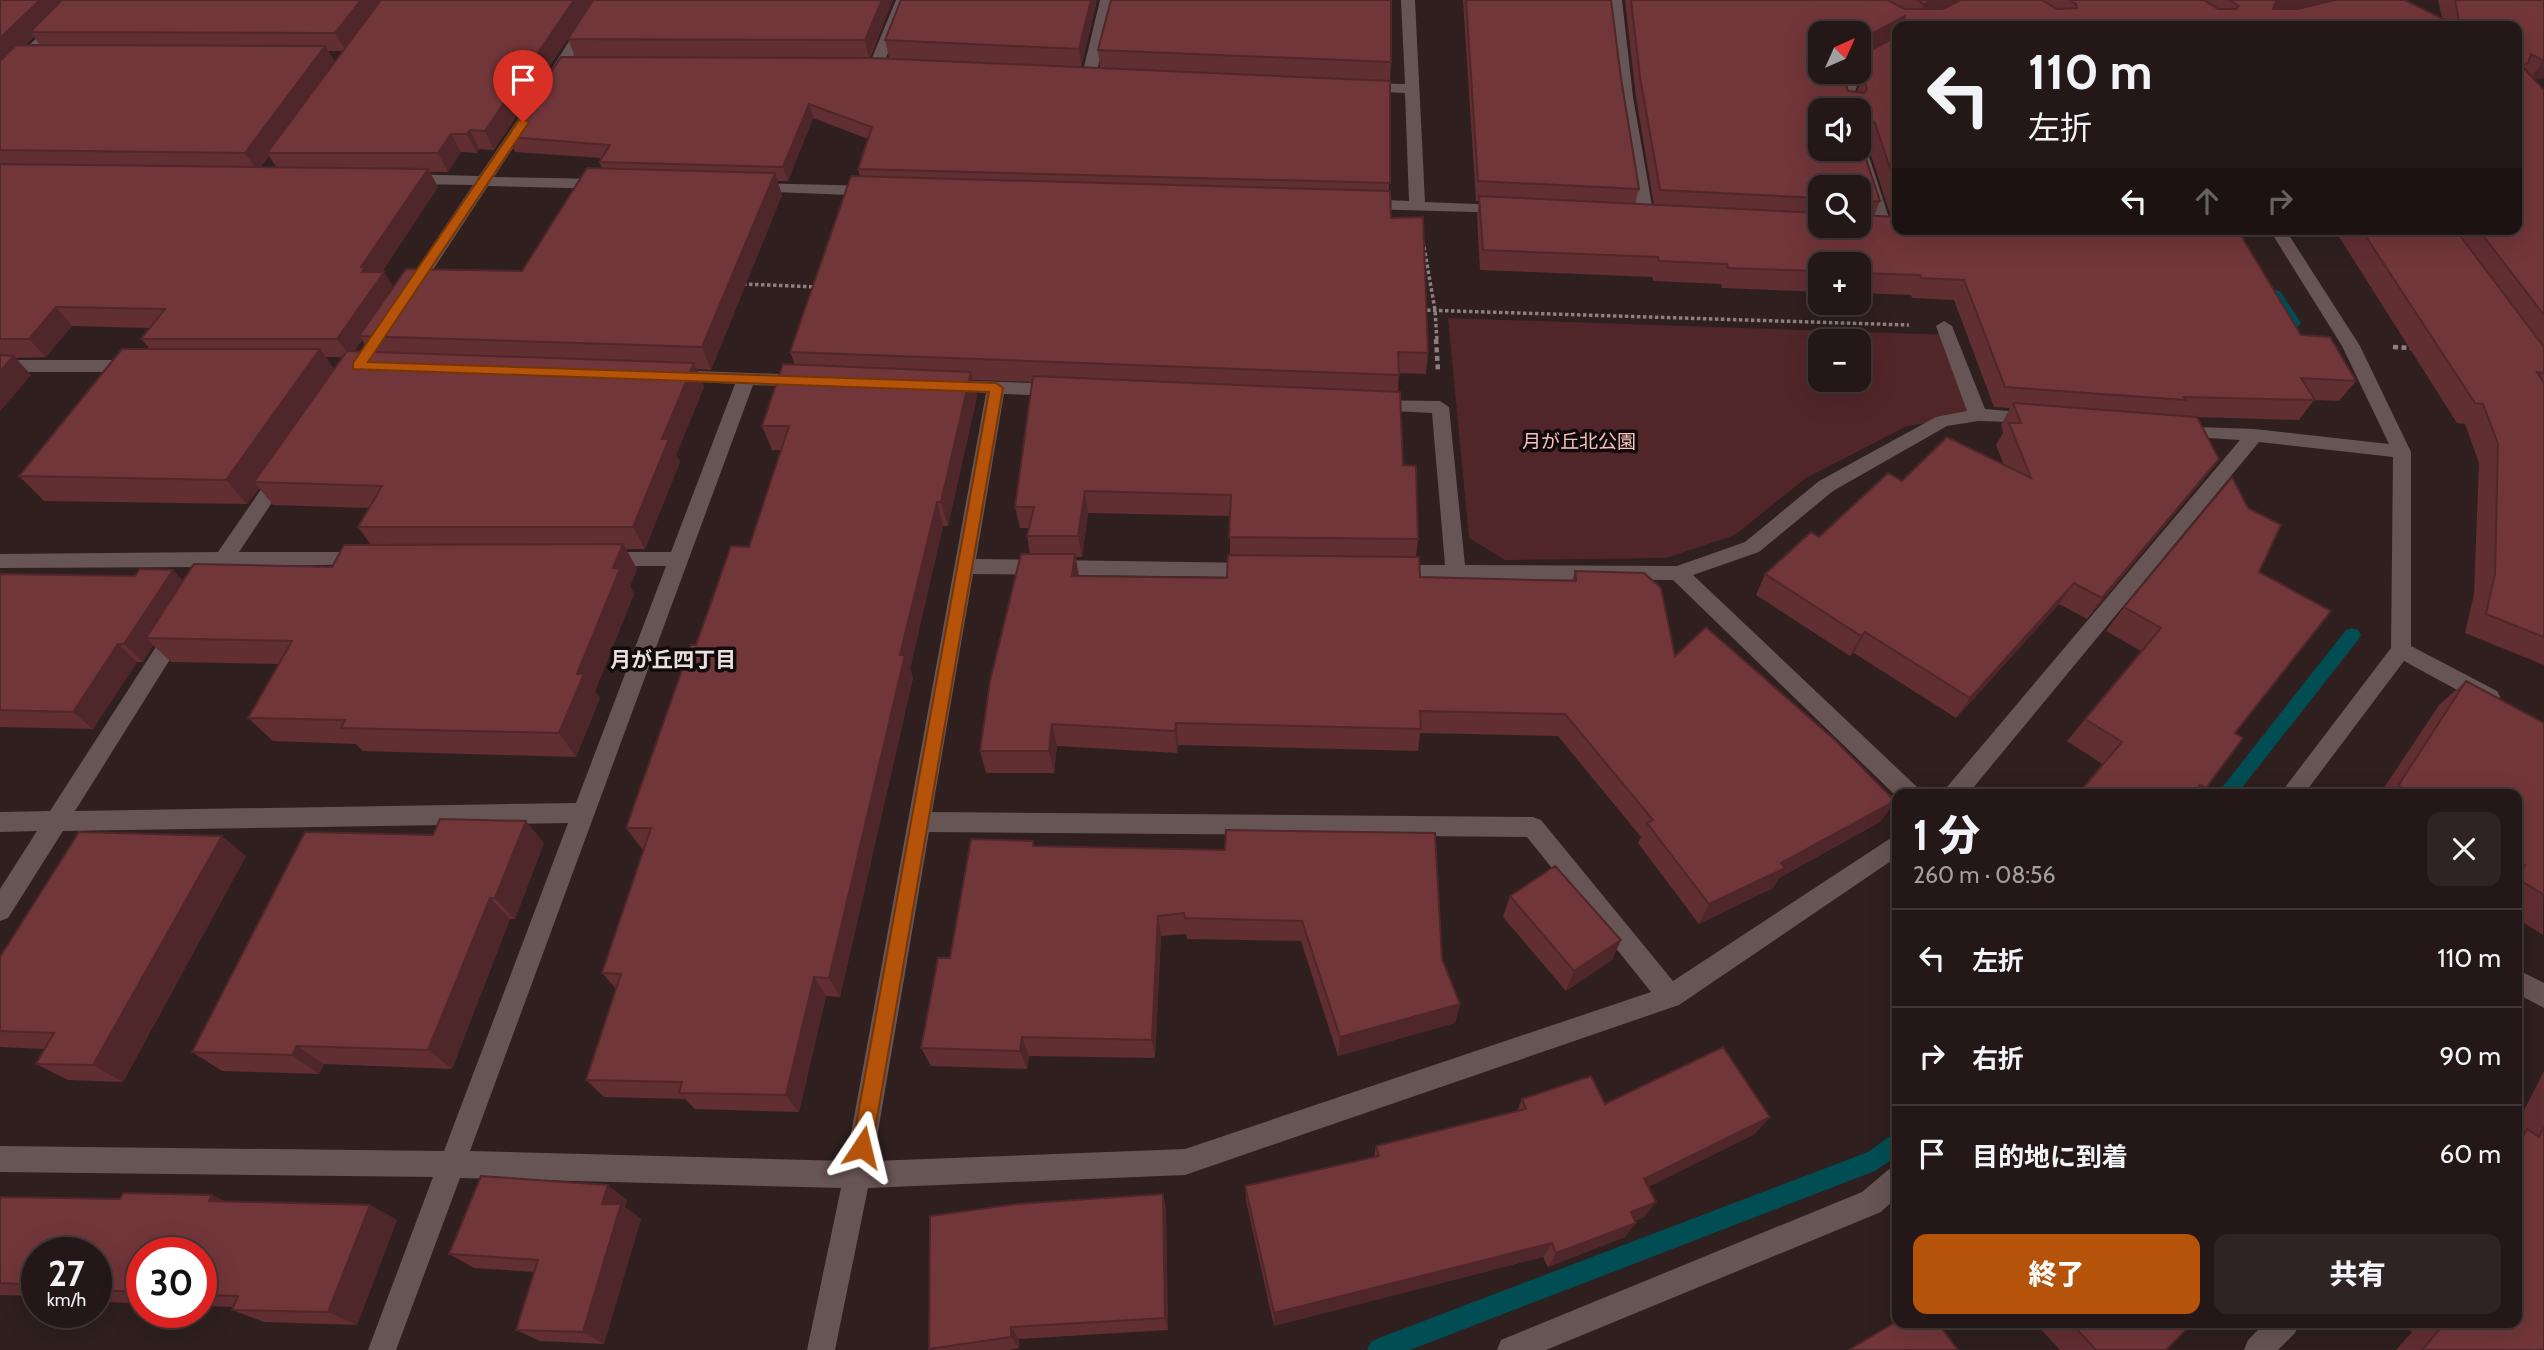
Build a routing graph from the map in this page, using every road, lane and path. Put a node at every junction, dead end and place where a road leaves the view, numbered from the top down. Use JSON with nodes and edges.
{"nodes":[{"id":1,"x":83,"y":0,"type":"edge"},
{"id":2,"x":602,"y":0,"type":"edge"},
{"id":3,"x":903,"y":0,"type":"edge"},
{"id":4,"x":1107,"y":0,"type":"edge"},
{"id":5,"x":1408,"y":0,"type":"edge"},
{"id":6,"x":1615,"y":0,"type":"edge"},
{"id":7,"x":1892,"y":45,"type":"edge"},
{"id":8,"x":25,"y":57,"type":"junction"},
{"id":9,"x":52,"y":57,"type":"edge"},
{"id":10,"x":1871,"y":58,"type":"edge"},
{"id":11,"x":876,"y":66,"type":"edge"},
{"id":12,"x":1089,"y":75,"type":"edge"},
{"id":13,"x":0,"y":82,"type":"edge"},
{"id":14,"x":1344,"y":86,"type":"edge"},
{"id":15,"x":1411,"y":89,"type":"junction"},
{"id":16,"x":1863,"y":161,"type":"edge"},
{"id":17,"x":388,"y":179,"type":"edge"},
{"id":18,"x":484,"y":180,"type":"junction"},
{"id":19,"x":623,"y":184,"type":"edge"},
{"id":20,"x":734,"y":187,"type":"edge"},
{"id":21,"x":887,"y":192,"type":"edge"},
{"id":22,"x":1347,"y":204,"type":"edge"},
{"id":23,"x":1417,"y":205,"type":"junction"},
{"id":24,"x":1524,"y":211,"type":"edge"},
{"id":25,"x":1645,"y":217,"type":"edge"},
{"id":26,"x":1885,"y":230,"type":"edge"},
{"id":27,"x":2281,"y":235,"type":"edge"},
{"id":28,"x":738,"y":284,"type":"edge"},
{"id":29,"x":820,"y":287,"type":"edge"},
{"id":30,"x":401,"y":304,"type":"edge"},
{"id":31,"x":1408,"y":309,"type":"edge"},
{"id":32,"x":1435,"y":310,"type":"junction"},
{"id":33,"x":1944,"y":326,"type":"joint"},
{"id":34,"x":2382,"y":347,"type":"dead end"},
{"id":35,"x":2421,"y":348,"type":"dead end"},
{"id":36,"x":0,"y":366,"type":"edge"},
{"id":37,"x":152,"y":366,"type":"edge"},
{"id":38,"x":649,"y":376,"type":"edge"},
{"id":39,"x":746,"y":379,"type":"junction"},
{"id":40,"x":830,"y":382,"type":"edge"},
{"id":41,"x":927,"y":385,"type":"edge"},
{"id":42,"x":996,"y":388,"type":"junction"},
{"id":43,"x":1080,"y":391,"type":"edge"},
{"id":44,"x":1356,"y":403,"type":"edge"},
{"id":45,"x":1440,"y":407,"type":"junction"},
{"id":46,"x":1978,"y":415,"type":"junction"},
{"id":47,"x":2047,"y":420,"type":"edge"},
{"id":48,"x":2158,"y":428,"type":"edge"},
{"id":49,"x":2255,"y":435,"type":"junction"},
{"id":50,"x":2402,"y":452,"type":"junction"},
{"id":51,"x":294,"y":457,"type":"edge"},
{"id":52,"x":388,"y":559,"type":"edge"},
{"id":53,"x":582,"y":559,"type":"edge"},
{"id":54,"x":679,"y":559,"type":"junction"},
{"id":55,"x":222,"y":560,"type":"junction"},
{"id":56,"x":0,"y":561,"type":"edge"},
{"id":57,"x":964,"y":566,"type":"junction"},
{"id":58,"x":1279,"y":570,"type":"edge"},
{"id":59,"x":1374,"y":572,"type":"edge"},
{"id":60,"x":1456,"y":573,"type":"junction"},
{"id":61,"x":1678,"y":573,"type":"junction"},
{"id":62,"x":2401,"y":650,"type":"junction"},
{"id":63,"x":2510,"y":708,"type":"edge"},
{"id":64,"x":1904,"y":789,"type":"edge"},
{"id":65,"x":1959,"y":789,"type":"edge"},
{"id":66,"x":2295,"y":789,"type":"edge"},
{"id":67,"x":583,"y":813,"type":"junction"},
{"id":68,"x":0,"y":822,"type":"edge"},
{"id":69,"x":918,"y":822,"type":"junction"},
{"id":70,"x":57,"y":823,"type":"junction"},
{"id":71,"x":1892,"y":847,"type":"edge"},
{"id":72,"x":0,"y":910,"type":"edge"},
{"id":73,"x":2522,"y":983,"type":"edge"},
{"id":74,"x":2544,"y":996,"type":"edge"},
{"id":75,"x":1670,"y":998,"type":"junction"},
{"id":76,"x":0,"y":1159,"type":"edge"},
{"id":77,"x":452,"y":1164,"type":"junction"},
{"id":78,"x":857,"y":1175,"type":"junction"},
{"id":79,"x":1892,"y":1183,"type":"edge"},
{"id":80,"x":2280,"y":1328,"type":"edge"},
{"id":81,"x":382,"y":1350,"type":"edge"},
{"id":82,"x":821,"y":1350,"type":"edge"},
{"id":83,"x":1511,"y":1350,"type":"edge"},
{"id":84,"x":2258,"y":1350,"type":"edge"}],
"edges":[{"from":1,"to":8,"type":"street"},
{"from":2,"to":18,"type":"street"},
{"from":3,"to":11,"type":"street"},
{"from":4,"to":12,"type":"street"},
{"from":5,"to":15,"type":"street"},
{"from":6,"to":25,"type":"street"},
{"from":7,"to":10,"type":"street"},
{"from":8,"to":9,"type":"street"},
{"from":8,"to":13,"type":"street"},
{"from":14,"to":15,"type":"street"},
{"from":15,"to":23,"type":"street"},
{"from":16,"to":26,"type":"street"},
{"from":17,"to":18,"type":"street"},
{"from":18,"to":19,"type":"street"},
{"from":18,"to":30,"type":"street"},
{"from":20,"to":21,"type":"street"},
{"from":22,"to":23,"type":"street"},
{"from":23,"to":24,"type":"street"},
{"from":23,"to":32,"type":"path"},
{"from":27,"to":50,"type":"street"},
{"from":28,"to":29,"type":"path"},
{"from":31,"to":32,"type":"path"},
{"from":32,"to":33,"type":"path"},
{"from":32,"to":45,"type":"path"},
{"from":33,"to":46,"type":"street"},
{"from":34,"to":35,"type":"path"},
{"from":36,"to":37,"type":"street"},
{"from":38,"to":39,"type":"street"},
{"from":39,"to":40,"type":"street"},
{"from":39,"to":54,"type":"street"},
{"from":41,"to":42,"type":"street"},
{"from":42,"to":43,"type":"street"},
{"from":42,"to":57,"type":"street"},
{"from":44,"to":45,"type":"street"},
{"from":45,"to":60,"type":"street"},
{"from":46,"to":47,"type":"street"},
{"from":46,"to":61,"type":"street"},
{"from":48,"to":49,"type":"street"},
{"from":49,"to":50,"type":"street"},
{"from":49,"to":65,"type":"street"},
{"from":50,"to":62,"type":"street"},
{"from":51,"to":55,"type":"street"},
{"from":52,"to":55,"type":"street"},
{"from":53,"to":54,"type":"street"},
{"from":54,"to":67,"type":"street"},
{"from":55,"to":56,"type":"street"},
{"from":55,"to":70,"type":"street"},
{"from":57,"to":58,"type":"street"},
{"from":57,"to":69,"type":"street"},
{"from":59,"to":60,"type":"street"},
{"from":60,"to":61,"type":"street"},
{"from":61,"to":64,"type":"street"},
{"from":62,"to":63,"type":"street"},
{"from":62,"to":66,"type":"street"},
{"from":67,"to":70,"type":"street"},
{"from":67,"to":77,"type":"street"},
{"from":68,"to":70,"type":"street"},
{"from":69,"to":75,"type":"street"},
{"from":69,"to":78,"type":"street"},
{"from":70,"to":72,"type":"street"},
{"from":71,"to":75,"type":"street"},
{"from":73,"to":74,"type":"street"},
{"from":75,"to":78,"type":"street"},
{"from":76,"to":77,"type":"street"},
{"from":77,"to":78,"type":"street"},
{"from":77,"to":81,"type":"street"},
{"from":78,"to":82,"type":"street"},
{"from":79,"to":83,"type":"street"},
{"from":80,"to":84,"type":"street"}]}
